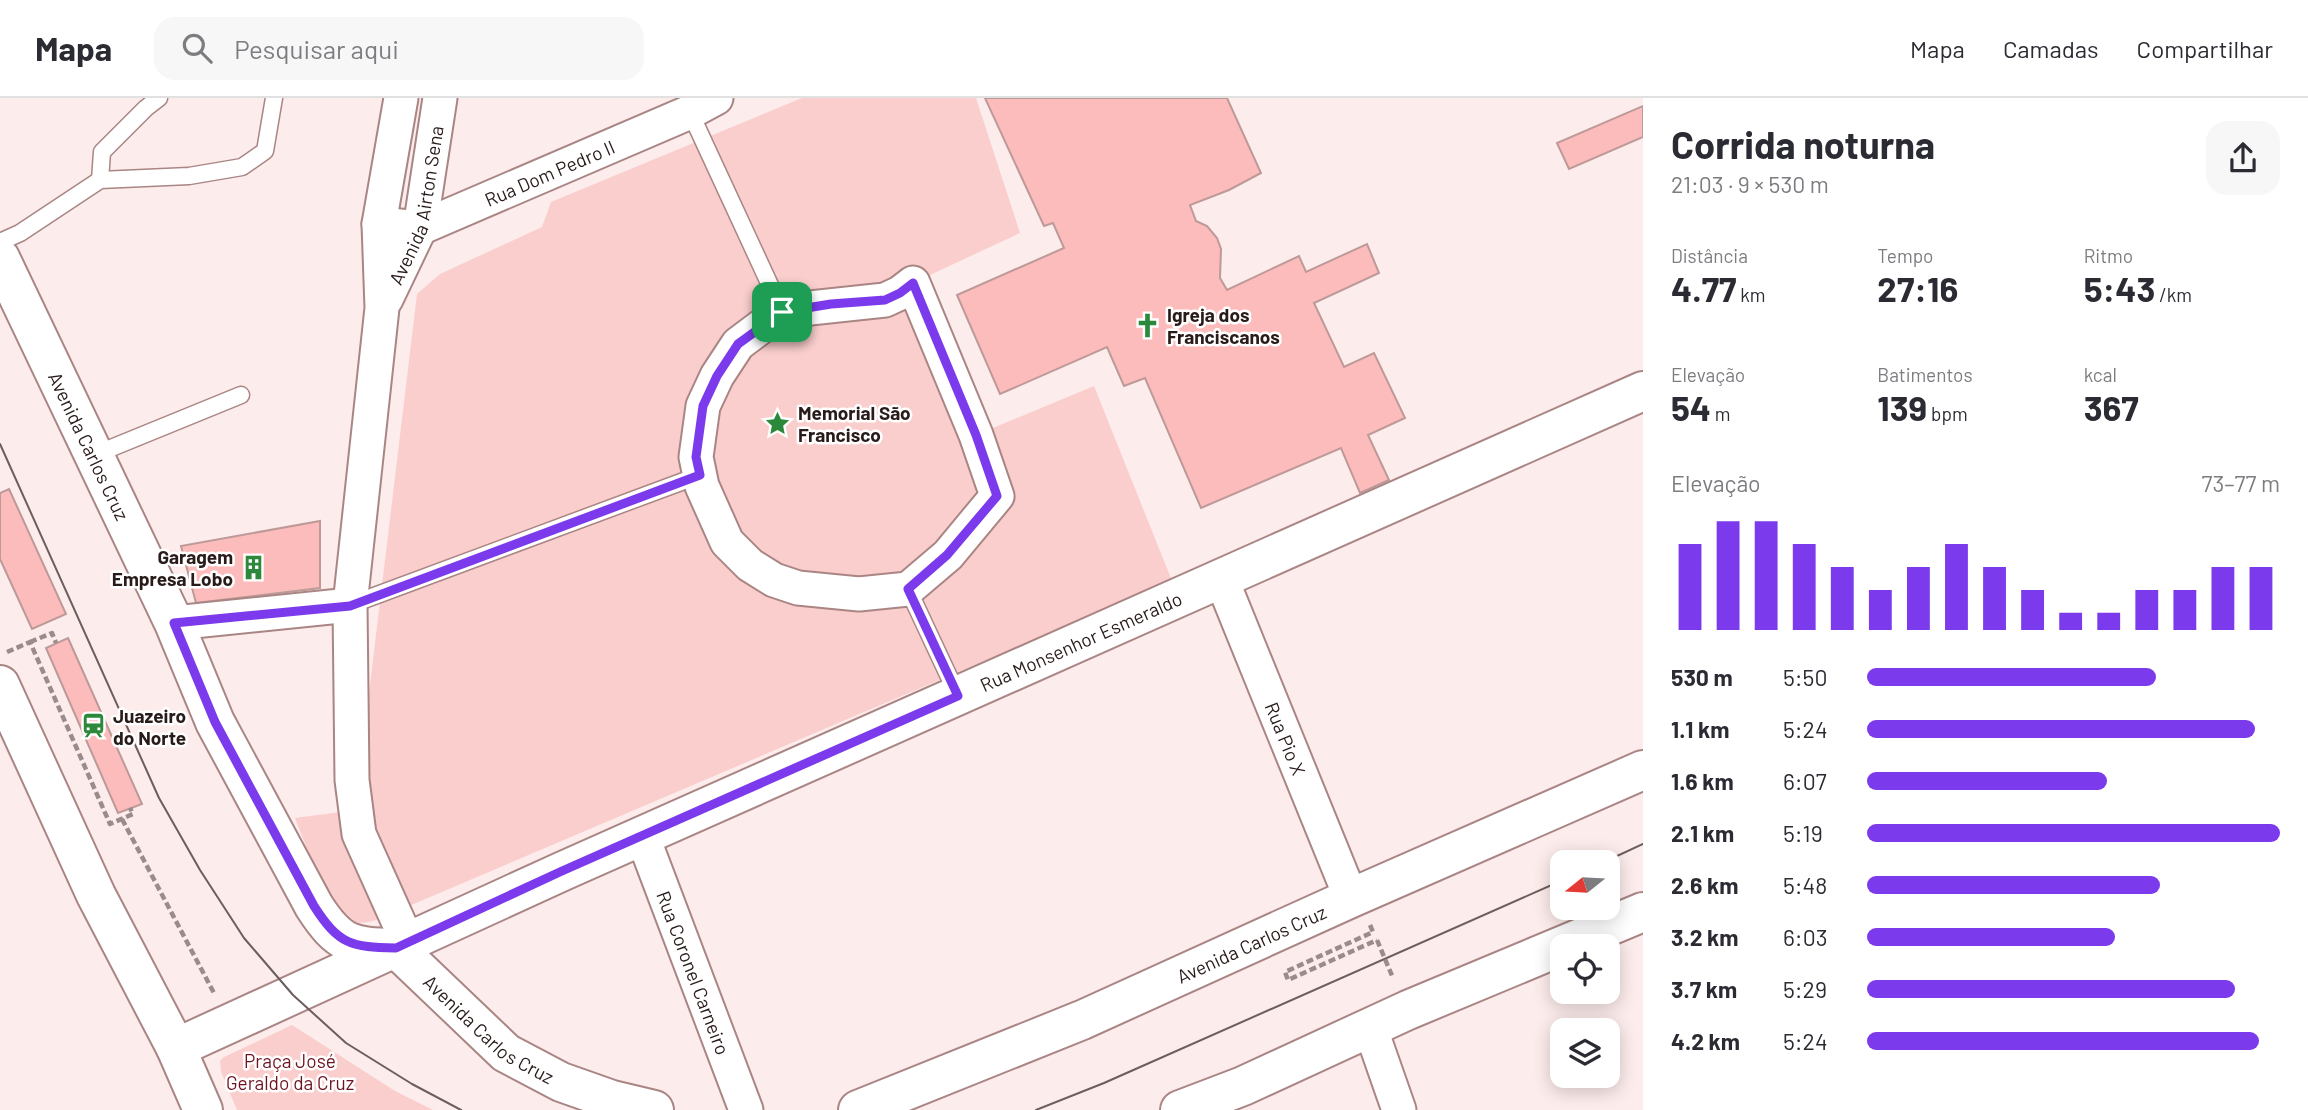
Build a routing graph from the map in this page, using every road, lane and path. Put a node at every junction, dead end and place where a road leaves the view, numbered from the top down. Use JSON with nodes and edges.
{"nodes":[{"id":1,"x":159,"y":98,"type":"edge"},
{"id":2,"x":274,"y":98,"type":"edge"},
{"id":3,"x":401,"y":98,"type":"edge"},
{"id":4,"x":440,"y":98,"type":"edge"},
{"id":5,"x":707,"y":102,"type":"edge"},
{"id":6,"x":100,"y":180,"type":"junction"},
{"id":7,"x":379,"y":224,"type":"junction"},
{"id":8,"x":420,"y":228,"type":"junction"},
{"id":9,"x":0,"y":242,"type":"edge"},
{"id":10,"x":0,"y":258,"type":"edge"},
{"id":11,"x":382,"y":308,"type":"junction"},
{"id":12,"x":782,"y":312,"type":"junction"},
{"id":13,"x":1643,"y":391,"type":"edge"},
{"id":14,"x":242,"y":395,"type":"dead end"},
{"id":15,"x":94,"y":455,"type":"junction"},
{"id":16,"x":700,"y":475,"type":"junction"},
{"id":17,"x":1221,"y":578,"type":"junction"},
{"id":18,"x":908,"y":589,"type":"junction"},
{"id":19,"x":350,"y":606,"type":"junction"},
{"id":20,"x":174,"y":623,"type":"junction"},
{"id":21,"x":30,"y":642,"type":"junction"},
{"id":22,"x":56,"y":643,"type":"dead end"},
{"id":23,"x":0,"y":655,"type":"edge"},
{"id":24,"x":958,"y":696,"type":"junction"},
{"id":25,"x":3,"y":700,"type":"edge"},
{"id":26,"x":1643,"y":770,"type":"edge"},
{"id":27,"x":130,"y":808,"type":"dead end"},
{"id":28,"x":122,"y":819,"type":"junction"},
{"id":29,"x":642,"y":835,"type":"junction"},
{"id":30,"x":1352,"y":898,"type":"junction"},
{"id":31,"x":1643,"y":912,"type":"edge"},
{"id":32,"x":1373,"y":932,"type":"dead end"},
{"id":33,"x":402,"y":946,"type":"junction"},
{"id":34,"x":1393,"y":978,"type":"dead end"},
{"id":35,"x":231,"y":1024,"type":"junction"},
{"id":36,"x":1370,"y":1027,"type":"junction"},
{"id":37,"x":176,"y":1048,"type":"junction"},
{"id":38,"x":203,"y":1110,"type":"edge"},
{"id":39,"x":654,"y":1110,"type":"edge"},
{"id":40,"x":746,"y":1110,"type":"edge"},
{"id":41,"x":858,"y":1110,"type":"edge"},
{"id":42,"x":1180,"y":1110,"type":"edge"},
{"id":43,"x":1399,"y":1110,"type":"edge"}],
"edges":[{"from":1,"to":6,"type":"lane"},
{"from":2,"to":6,"type":"lane"},
{"from":3,"to":7,"type":"street","name":"Avenida Airton Sena"},
{"from":4,"to":8,"type":"street","name":"Avenida Airton Sena"},
{"from":5,"to":8,"type":"street","name":"Rua Dom Pedro II"},
{"from":5,"to":12,"type":"lane"},
{"from":6,"to":9,"type":"lane"},
{"from":7,"to":8,"type":"street","name":"Rua Dom Pedro II"},
{"from":7,"to":11,"type":"street","name":"Avenida Airton Sena"},
{"from":8,"to":11,"type":"street","name":"Avenida Airton Sena"},
{"from":10,"to":15,"type":"main road","name":"Avenida Carlos Cruz"},
{"from":11,"to":19,"type":"street"},
{"from":12,"to":16,"type":"street"},
{"from":12,"to":18,"type":"street"},
{"from":13,"to":17,"type":"main road","name":"Rua Monsenhor Esmeraldo"},
{"from":14,"to":15,"type":"lane"},
{"from":15,"to":20,"type":"main road","name":"Avenida Carlos Cruz"},
{"from":16,"to":18,"type":"street"},
{"from":16,"to":19,"type":"lane"},
{"from":17,"to":24,"type":"main road","name":"Rua Monsenhor Esmeraldo"},
{"from":17,"to":30,"type":"street","name":"Rua Pio X"},
{"from":18,"to":24,"type":"lane"},
{"from":19,"to":20,"type":"street"},
{"from":19,"to":33,"type":"street"},
{"from":20,"to":33,"type":"main road","name":"Avenida Carlos Cruz"},
{"from":21,"to":22,"type":"path"},
{"from":21,"to":23,"type":"path"},
{"from":21,"to":28,"type":"path"},
{"from":24,"to":29,"type":"main road","name":"Rua Monsenhor Esmeraldo"},
{"from":25,"to":37,"type":"main road"},
{"from":26,"to":30,"type":"main road","name":"Avenida Carlos Cruz"},
{"from":27,"to":28,"type":"path"},
{"from":28,"to":35,"type":"path"},
{"from":29,"to":33,"type":"main road","name":"Rua Monsenhor Esmeraldo"},
{"from":29,"to":40,"type":"street","name":"Rua Coronel Carneiro"},
{"from":30,"to":41,"type":"main road","name":"Avenida Carlos Cruz"},
{"from":31,"to":36,"type":"main road"},
{"from":32,"to":34,"type":"path","bridge":true},
{"from":33,"to":35,"type":"main road","name":"Rua Monsenhor Esmeraldo"},
{"from":33,"to":39,"type":"main road","name":"Avenida Carlos Cruz"},
{"from":35,"to":37,"type":"main road","name":"Rua Monsenhor Esmeraldo"},
{"from":36,"to":42,"type":"main road"},
{"from":36,"to":43,"type":"street"},
{"from":37,"to":38,"type":"main road"}]}
